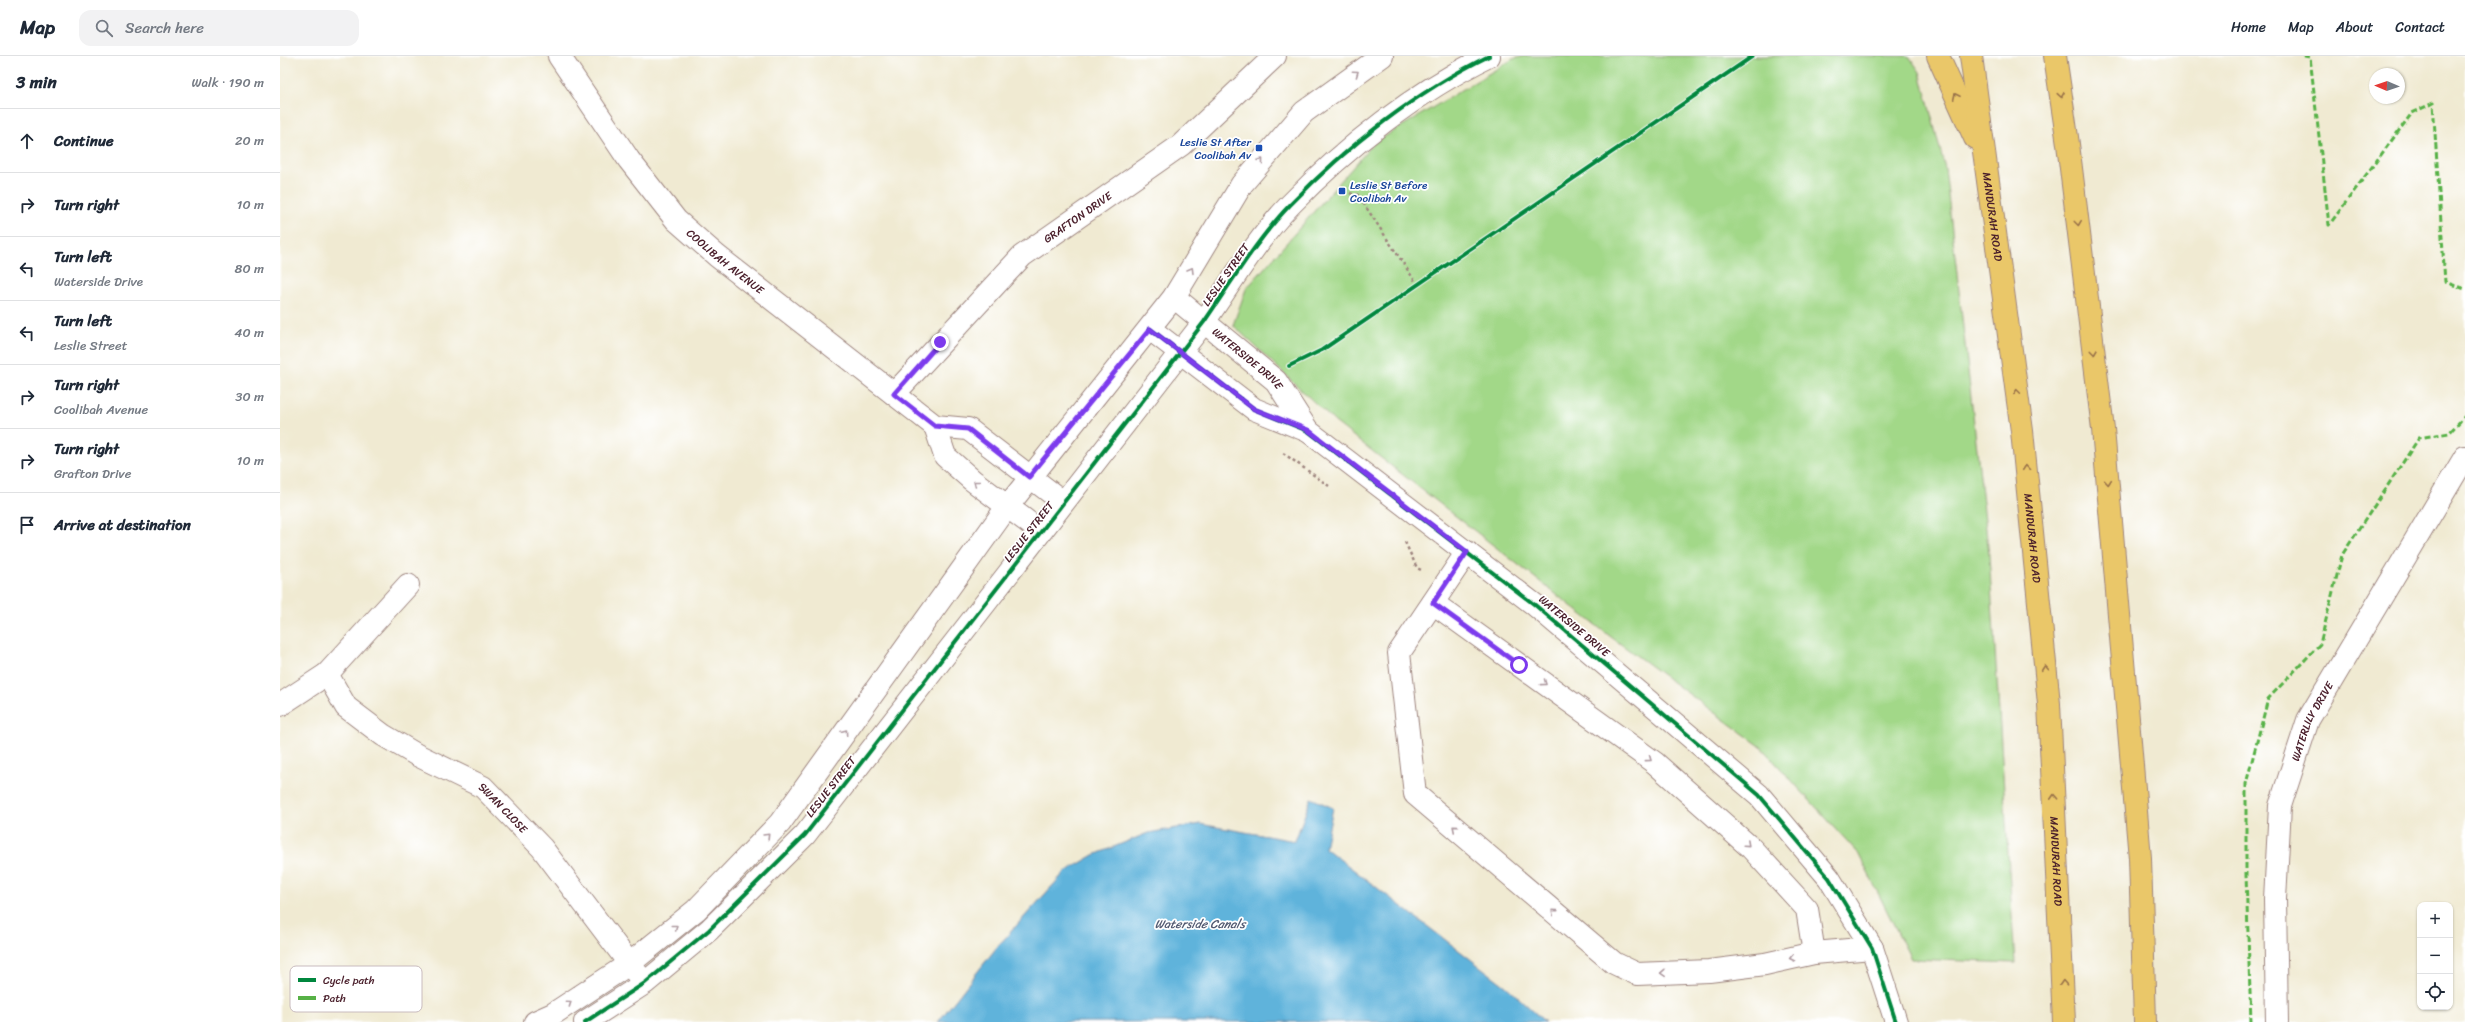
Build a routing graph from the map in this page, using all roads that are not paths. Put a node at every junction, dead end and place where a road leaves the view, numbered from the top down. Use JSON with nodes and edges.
{"nodes":[{"id":1,"x":559,"y":56,"type":"edge"},
{"id":2,"x":1275,"y":56,"type":"edge"},
{"id":3,"x":1382,"y":56,"type":"edge"},
{"id":4,"x":1489,"y":56,"type":"edge"},
{"id":5,"x":1938,"y":56,"type":"edge"},
{"id":6,"x":1971,"y":56,"type":"edge"},
{"id":7,"x":2055,"y":56,"type":"edge"},
{"id":8,"x":1984,"y":157,"type":"junction"},
{"id":9,"x":1174,"y":297,"type":"junction"},
{"id":10,"x":1204,"y":322,"type":"junction"},
{"id":11,"x":1150,"y":329,"type":"junction"},
{"id":12,"x":1179,"y":354,"type":"junction"},
{"id":13,"x":894,"y":394,"type":"junction"},
{"id":14,"x":935,"y":426,"type":"junction"},
{"id":15,"x":1308,"y":430,"type":"junction"},
{"id":16,"x":2465,"y":457,"type":"edge"},
{"id":17,"x":1029,"y":477,"type":"junction"},
{"id":18,"x":1063,"y":502,"type":"junction"},
{"id":19,"x":1007,"y":507,"type":"junction"},
{"id":20,"x":1040,"y":531,"type":"junction"},
{"id":21,"x":1467,"y":552,"type":"junction"},
{"id":22,"x":408,"y":585,"type":"dead end"},
{"id":23,"x":1433,"y":603,"type":"junction"},
{"id":24,"x":326,"y":674,"type":"junction"},
{"id":25,"x":280,"y":704,"type":"edge"},
{"id":26,"x":1872,"y":948,"type":"junction"},
{"id":27,"x":1814,"y":953,"type":"junction"},
{"id":28,"x":629,"y":964,"type":"junction"},
{"id":29,"x":645,"y":983,"type":"junction"},
{"id":30,"x":536,"y":1022,"type":"edge"},
{"id":31,"x":585,"y":1022,"type":"edge"},
{"id":32,"x":1896,"y":1022,"type":"edge"},
{"id":33,"x":2064,"y":1022,"type":"edge"},
{"id":34,"x":2145,"y":1022,"type":"edge"},
{"id":35,"x":2278,"y":1022,"type":"edge"}],
"edges":[{"from":1,"to":13,"type":"street","name":"COOLIBAH AVENUE"},
{"from":2,"to":13,"type":"street","name":"GRAFTON DRIVE"},
{"from":9,"to":3,"type":"street","name":"LESLIE STREET","one_way":true},
{"from":4,"to":10,"type":"street","name":"LESLIE STREET"},
{"from":8,"to":5,"type":"highway","one_way":true},
{"from":6,"to":8,"type":"highway","name":"MANDURAH ROAD"},
{"from":7,"to":34,"type":"highway","one_way":true},
{"from":33,"to":8,"type":"highway","name":"MANDURAH ROAD","one_way":true},
{"from":9,"to":10,"type":"street","name":"WATERSIDE DRIVE"},
{"from":9,"to":11,"type":"street","name":"LESLIE STREET"},
{"from":10,"to":12,"type":"street","name":"LESLIE STREET"},
{"from":10,"to":15,"type":"street","name":"WATERSIDE DRIVE"},
{"from":11,"to":12,"type":"street","name":"WATERSIDE DRIVE"},
{"from":11,"to":17,"type":"street","name":"LESLIE STREET"},
{"from":12,"to":15,"type":"street","name":"WATERSIDE DRIVE"},
{"from":12,"to":18,"type":"street","name":"LESLIE STREET"},
{"from":13,"to":14,"type":"street","name":"COOLIBAH AVENUE"},
{"from":14,"to":17,"type":"street"},
{"from":19,"to":14,"type":"street","one_way":true},
{"from":15,"to":21,"type":"street","name":"WATERSIDE DRIVE"},
{"from":16,"to":35,"type":"street","name":"WATERLILY DRIVE"},
{"from":17,"to":18,"type":"street"},
{"from":17,"to":19,"type":"street","name":"LESLIE STREET"},
{"from":18,"to":20,"type":"street","name":"LESLIE STREET"},
{"from":19,"to":20,"type":"street"},
{"from":28,"to":19,"type":"street","name":"LESLIE STREET","one_way":true},
{"from":20,"to":29,"type":"street","name":"LESLIE STREET"},
{"from":21,"to":23,"type":"street"},
{"from":21,"to":26,"type":"street","name":"WATERSIDE DRIVE"},
{"from":22,"to":24,"type":"street"},
{"from":23,"to":27,"type":"street","one_way":true},
{"from":27,"to":23,"type":"street","one_way":true},
{"from":24,"to":25,"type":"street"},
{"from":24,"to":28,"type":"street","name":"SWAN CLOSE"},
{"from":26,"to":27,"type":"street"},
{"from":26,"to":32,"type":"street","name":"WATERSIDE DRIVE"},
{"from":28,"to":29,"type":"street","name":"SWAN CLOSE"},
{"from":30,"to":28,"type":"street","name":"LESLIE STREET","one_way":true},
{"from":29,"to":31,"type":"street","name":"LESLIE STREET"}]}
